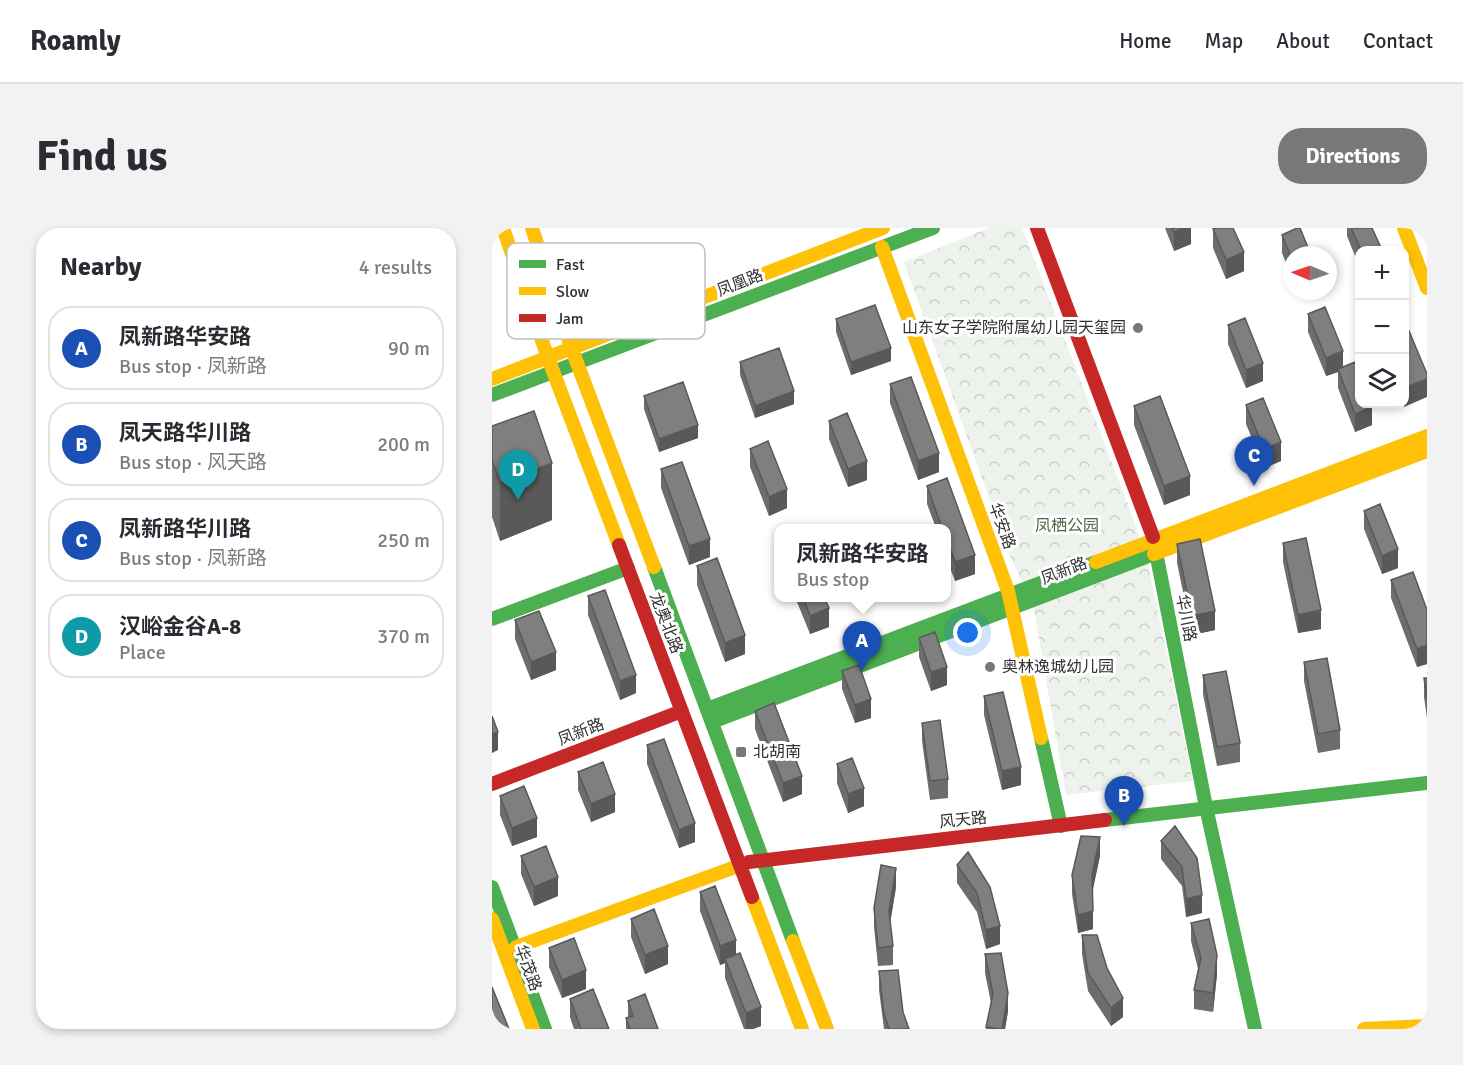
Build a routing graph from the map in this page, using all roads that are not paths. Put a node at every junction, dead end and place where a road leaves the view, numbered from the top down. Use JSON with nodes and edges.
{"nodes":[{"id":1,"x":503,"y":228,"type":"edge"},
{"id":2,"x":532,"y":228,"type":"edge"},
{"id":3,"x":933,"y":228,"type":"edge"},
{"id":4,"x":1036,"y":228,"type":"edge"},
{"id":5,"x":1404,"y":228,"type":"edge"},
{"id":6,"x":877,"y":229,"type":"edge"},
{"id":7,"x":508,"y":243,"type":"edge"},
{"id":8,"x":537,"y":243,"type":"edge"},
{"id":9,"x":882,"y":247,"type":"junction"},
{"id":10,"x":1427,"y":288,"type":"edge"},
{"id":11,"x":705,"y":295,"type":"edge"},
{"id":12,"x":705,"y":314,"type":"edge"},
{"id":13,"x":541,"y":339,"type":"edge"},
{"id":14,"x":568,"y":339,"type":"edge"},
{"id":15,"x":592,"y":339,"type":"edge"},
{"id":16,"x":640,"y":339,"type":"edge"},
{"id":17,"x":571,"y":347,"type":"junction"},
{"id":18,"x":548,"y":358,"type":"junction"},
{"id":19,"x":577,"y":363,"type":"junction"},
{"id":20,"x":554,"y":372,"type":"junction"},
{"id":21,"x":492,"y":379,"type":"edge"},
{"id":22,"x":492,"y":395,"type":"edge"},
{"id":23,"x":1427,"y":436,"type":"edge"},
{"id":24,"x":1427,"y":451,"type":"edge"},
{"id":25,"x":1156,"y":547,"type":"junction"},
{"id":26,"x":628,"y":568,"type":"junction"},
{"id":27,"x":1010,"y":602,"type":"junction"},
{"id":28,"x":492,"y":619,"type":"edge"},
{"id":29,"x":682,"y":711,"type":"junction"},
{"id":30,"x":710,"y":715,"type":"junction"},
{"id":31,"x":1427,"y":783,"type":"edge"},
{"id":32,"x":492,"y":784,"type":"edge"},
{"id":33,"x":1206,"y":807,"type":"junction"},
{"id":34,"x":1061,"y":826,"type":"junction"},
{"id":35,"x":761,"y":860,"type":"junction"},
{"id":36,"x":738,"y":864,"type":"junction"},
{"id":37,"x":492,"y":887,"type":"edge"},
{"id":38,"x":492,"y":919,"type":"edge"},
{"id":39,"x":516,"y":947,"type":"junction"},
{"id":40,"x":1427,"y":1026,"type":"edge"},
{"id":41,"x":533,"y":1029,"type":"edge"},
{"id":42,"x":545,"y":1029,"type":"edge"},
{"id":43,"x":802,"y":1029,"type":"edge"},
{"id":44,"x":827,"y":1029,"type":"edge"},
{"id":45,"x":1255,"y":1029,"type":"edge"},
{"id":46,"x":1364,"y":1029,"type":"edge"}],
"edges":[{"from":1,"to":7,"type":"main road","name":"龙奥北路"},
{"from":2,"to":8,"type":"main road","name":"龙奥北路"},
{"from":3,"to":9,"type":"main road","name":"凤凰路"},
{"from":4,"to":25,"type":"main road","name":"华川路"},
{"from":5,"to":10,"type":"main road"},
{"from":6,"to":11,"type":"main road","name":"凤凰路"},
{"from":9,"to":12,"type":"main road","name":"凤凰路"},
{"from":9,"to":27,"type":"main road","name":"华安路"},
{"from":13,"to":18,"type":"main road","name":"龙奥北路"},
{"from":14,"to":17,"type":"main road","name":"龙奥北路"},
{"from":15,"to":17,"type":"main road","name":"凤凰路"},
{"from":16,"to":19,"type":"main road","name":"凤凰路"},
{"from":17,"to":18,"type":"main road","name":"凤凰路"},
{"from":17,"to":19,"type":"main road","name":"龙奥北路"},
{"from":18,"to":20,"type":"main road","name":"龙奥北路"},
{"from":18,"to":21,"type":"main road","name":"凤凰路"},
{"from":19,"to":20,"type":"main road","name":"凤凰路"},
{"from":19,"to":30,"type":"main road","name":"龙奥北路"},
{"from":20,"to":22,"type":"main road","name":"凤凰路"},
{"from":20,"to":26,"type":"main road","name":"龙奥北路"},
{"from":23,"to":25,"type":"main road"},
{"from":24,"to":25,"type":"main road"},
{"from":25,"to":27,"type":"main road"},
{"from":25,"to":33,"type":"main road","name":"华川路"},
{"from":26,"to":28,"type":"main road"},
{"from":26,"to":29,"type":"main road","name":"龙奥北路"},
{"from":27,"to":30,"type":"main road"},
{"from":27,"to":34,"type":"main road","name":"华安路"},
{"from":29,"to":32,"type":"main road","name":"凤新路"},
{"from":29,"to":36,"type":"main road","name":"龙奥北路"},
{"from":30,"to":35,"type":"main road","name":"龙奥北路"},
{"from":31,"to":33,"type":"main road","name":"风天路"},
{"from":33,"to":34,"type":"main road","name":"风天路"},
{"from":33,"to":45,"type":"main road","name":"华川路"},
{"from":34,"to":35,"type":"main road","name":"风天路"},
{"from":35,"to":36,"type":"main road","name":"风天路"},
{"from":35,"to":44,"type":"main road","name":"龙奥北路"},
{"from":36,"to":39,"type":"main road","name":"风天路"},
{"from":36,"to":43,"type":"main road","name":"龙奥北路"},
{"from":37,"to":39,"type":"main road","name":"华茂路"},
{"from":38,"to":41,"type":"main road","name":"华茂路"},
{"from":39,"to":42,"type":"main road","name":"华茂路"},
{"from":40,"to":46,"type":"main road"}]}
